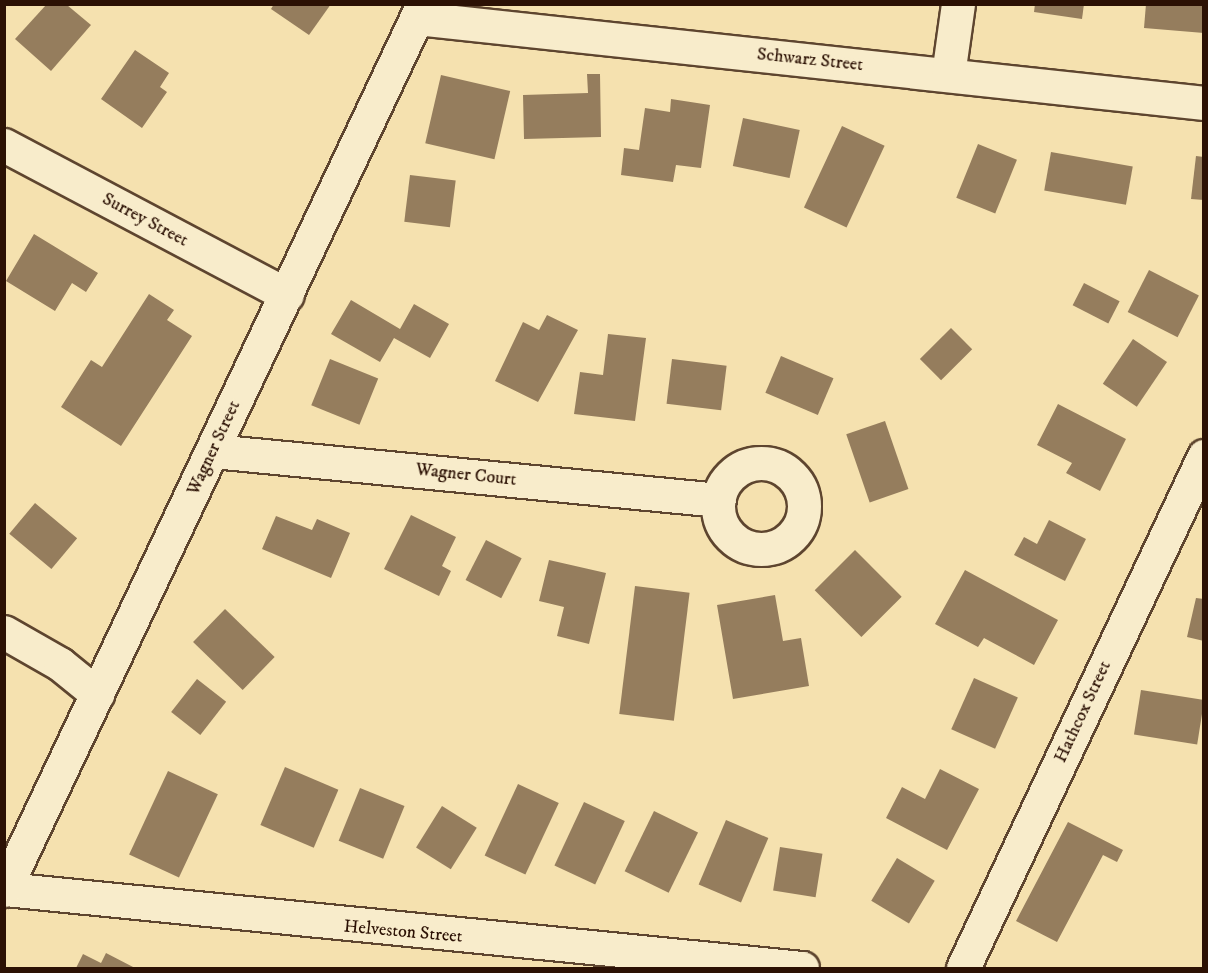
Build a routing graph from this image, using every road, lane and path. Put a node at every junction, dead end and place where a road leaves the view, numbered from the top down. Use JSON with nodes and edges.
{"nodes":[{"id":1,"x":958,"y":4,"type":"edge"},
{"id":2,"x":420,"y":11,"type":"edge"},
{"id":3,"x":948,"y":75,"type":"junction"},
{"id":4,"x":1203,"y":103,"type":"edge"},
{"id":5,"x":4,"y":145,"type":"edge"},
{"id":6,"x":286,"y":295,"type":"junction"},
{"id":7,"x":213,"y":451,"type":"junction"},
{"id":8,"x":1203,"y":456,"type":"edge"},
{"id":9,"x":719,"y":500,"type":"dead end"},
{"id":10,"x":4,"y":632,"type":"edge"},
{"id":11,"x":98,"y":694,"type":"junction"},
{"id":12,"x":5,"y":890,"type":"edge"},
{"id":13,"x":802,"y":969,"type":"edge"},
{"id":14,"x":963,"y":969,"type":"edge"}],
"edges":[{"from":1,"to":3,"type":"street"},
{"from":2,"to":3,"type":"street","name":"Schwarz Street"},
{"from":2,"to":6,"type":"street","name":"Wagner Street"},
{"from":3,"to":4,"type":"street","name":"Schwarz Street"},
{"from":5,"to":6,"type":"street","name":"Surrey Street"},
{"from":6,"to":7,"type":"street","name":"Wagner Street"},
{"from":7,"to":9,"type":"street","name":"Wagner Court"},
{"from":7,"to":11,"type":"street","name":"Wagner Street"},
{"from":8,"to":14,"type":"street","name":"Hathcox Street"},
{"from":10,"to":11,"type":"street"},
{"from":11,"to":12,"type":"street","name":"Wagner Street"},
{"from":12,"to":13,"type":"street","name":"Helveston Street"}]}
